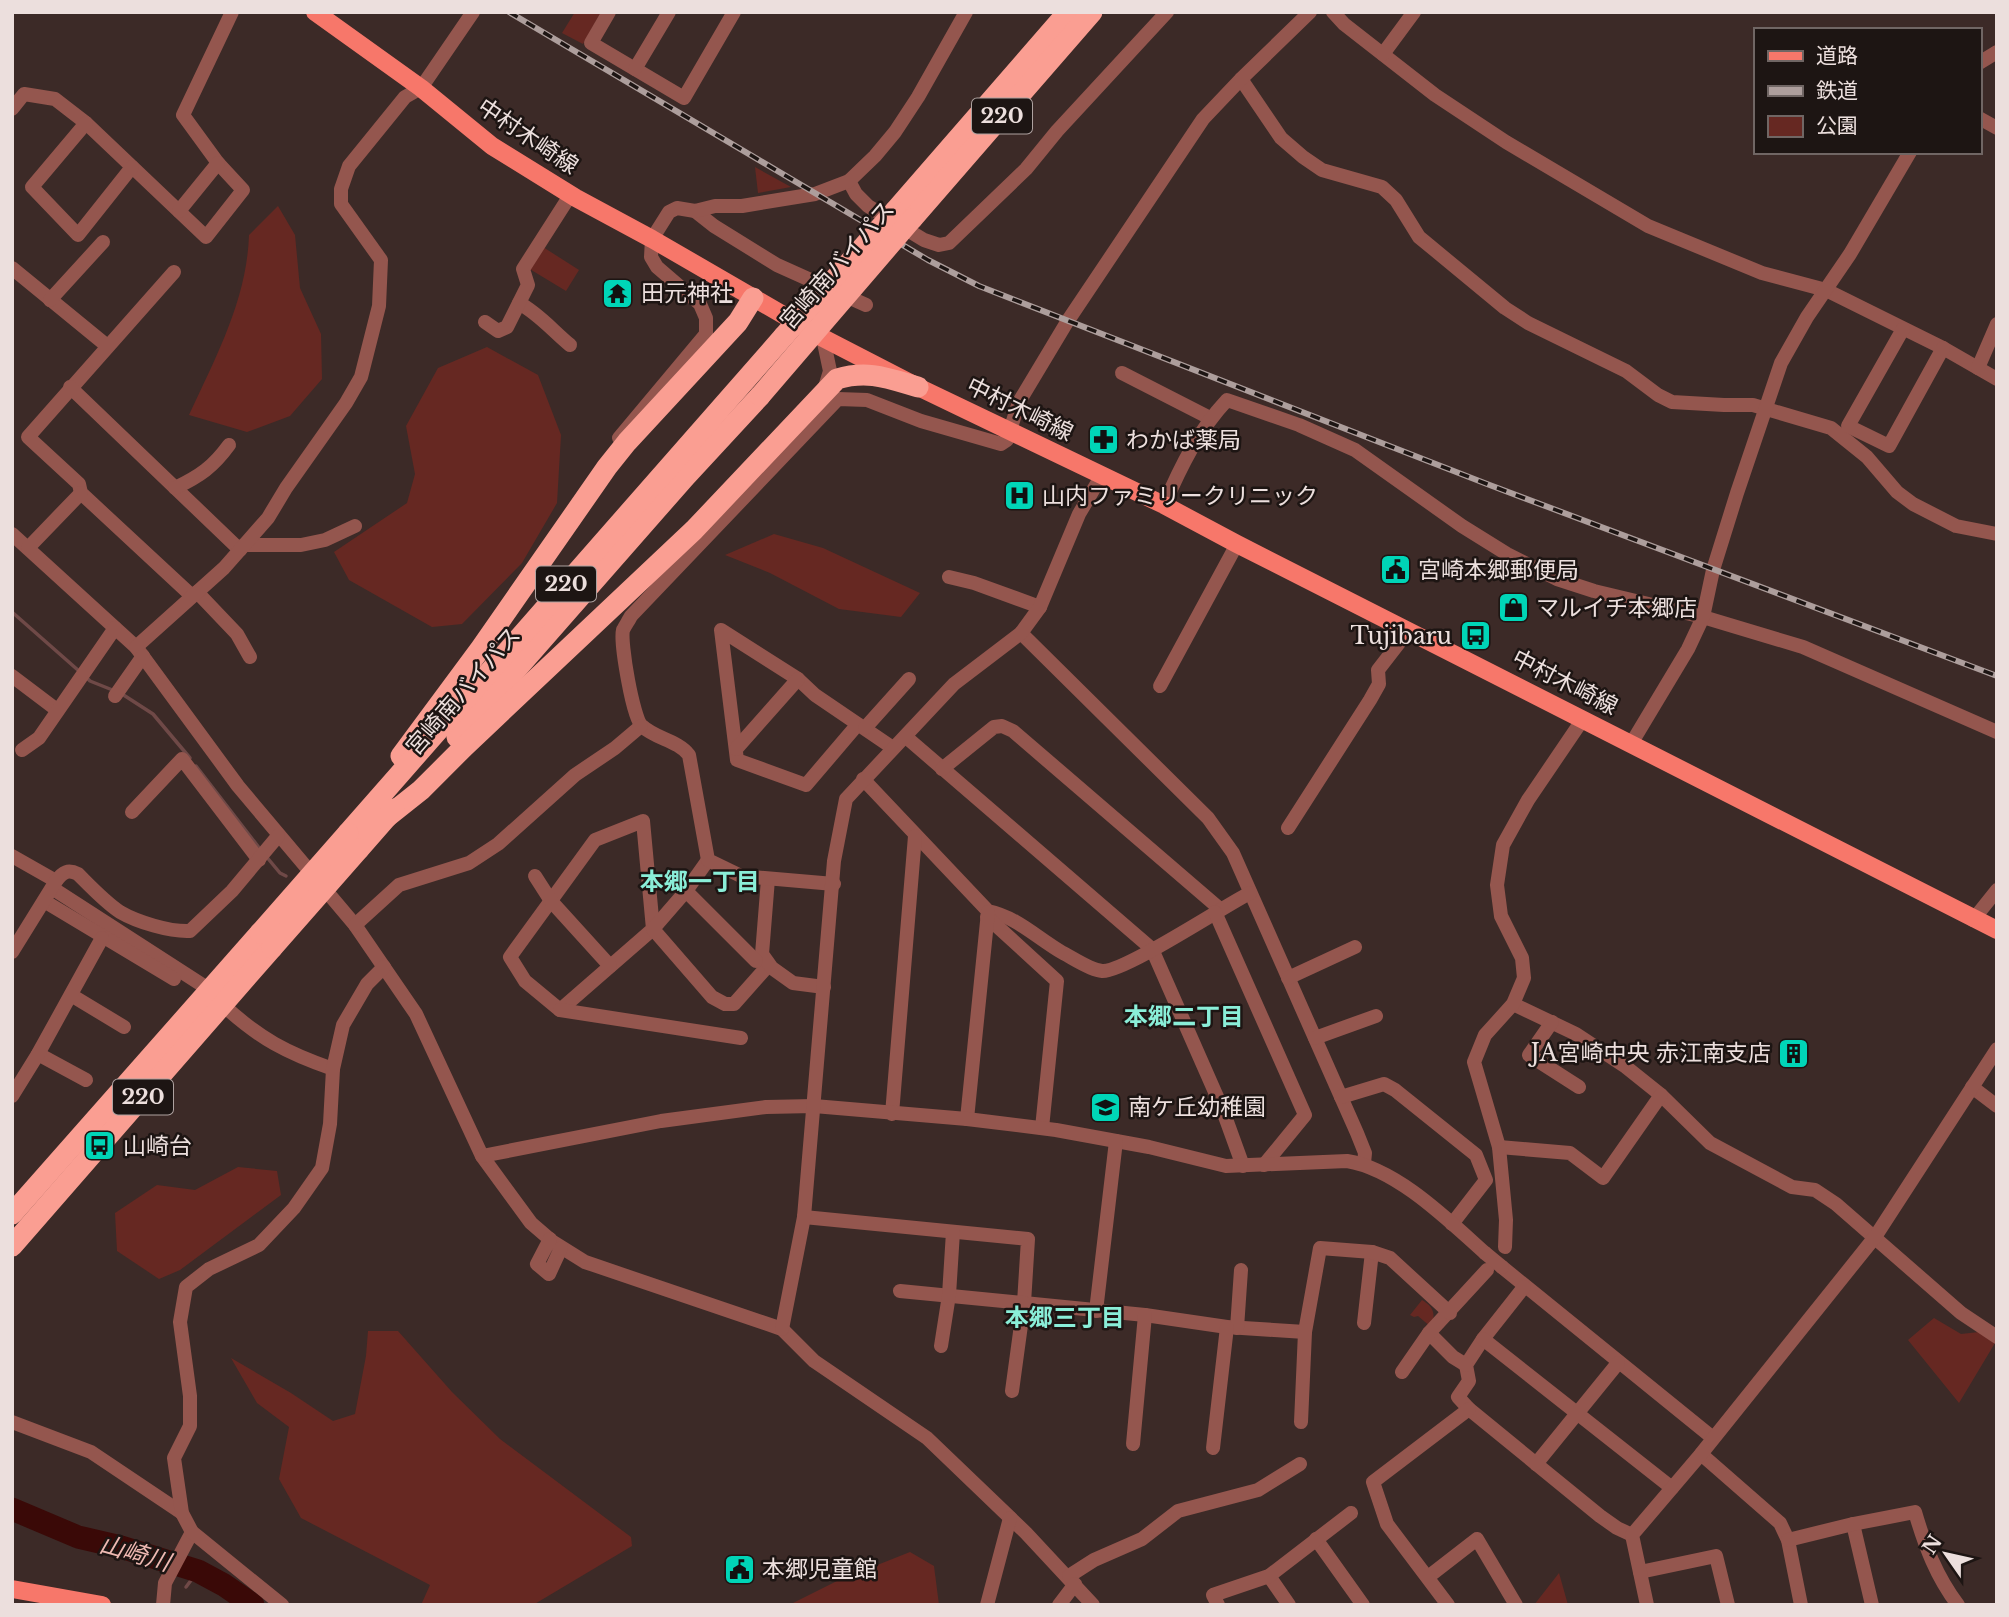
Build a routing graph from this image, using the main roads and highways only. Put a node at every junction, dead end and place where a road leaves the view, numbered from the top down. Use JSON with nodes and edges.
{"nodes":[{"id":1,"x":316,"y":12,"type":"edge"},
{"id":2,"x":1057,"y":12,"type":"edge"},
{"id":3,"x":1069,"y":12,"type":"edge"},
{"id":4,"x":1091,"y":12,"type":"edge"},
{"id":5,"x":1110,"y":12,"type":"edge"},
{"id":6,"x":1009,"y":81,"type":"junction"},
{"id":7,"x":980,"y":140,"type":"junction"},
{"id":8,"x":903,"y":215,"type":"junction"},
{"id":9,"x":753,"y":298,"type":"junction"},
{"id":10,"x":918,"y":387,"type":"junction"},
{"id":11,"x":380,"y":810,"type":"junction"},
{"id":12,"x":1997,"y":930,"type":"edge"},
{"id":13,"x":216,"y":998,"type":"junction"},
{"id":14,"x":12,"y":1214,"type":"edge"},
{"id":15,"x":12,"y":1246,"type":"edge"},
{"id":16,"x":12,"y":1589,"type":"edge"},
{"id":17,"x":102,"y":1605,"type":"edge"}],
"edges":[{"from":1,"to":9,"type":"main road","name":"中村木崎線"},
{"from":2,"to":6,"type":"highway","number":"220"},
{"from":3,"to":6,"type":"highway","name":"宮崎南バイパス","number":"220"},
{"from":4,"to":7,"type":"highway","name":"宮崎南バイパス","number":"220"},
{"from":5,"to":7,"type":"highway"},
{"from":6,"to":8,"type":"highway","name":"宮崎南バイパス","number":"220"},
{"from":7,"to":8,"type":"highway","name":"宮崎南バイパス","number":"220"},
{"from":8,"to":11,"type":"highway","name":"宮崎南バイパス","number":"220","bridge":true},
{"from":8,"to":11,"type":"highway","name":"宮崎南バイパス","number":"220","bridge":true},
{"from":9,"to":10,"type":"main road","name":"中村木崎線"},
{"from":9,"to":11,"type":"highway"},
{"from":10,"to":11,"type":"highway"},
{"from":10,"to":12,"type":"main road","name":"中村木崎線"},
{"from":11,"to":13,"type":"highway","name":"宮崎南バイパス","number":"220","bridge":true},
{"from":13,"to":14,"type":"highway","name":"宮崎南バイパス","number":"220"},
{"from":13,"to":15,"type":"highway","name":"宮崎南バイパス","number":"220"},
{"from":16,"to":17,"type":"main road"}]}
